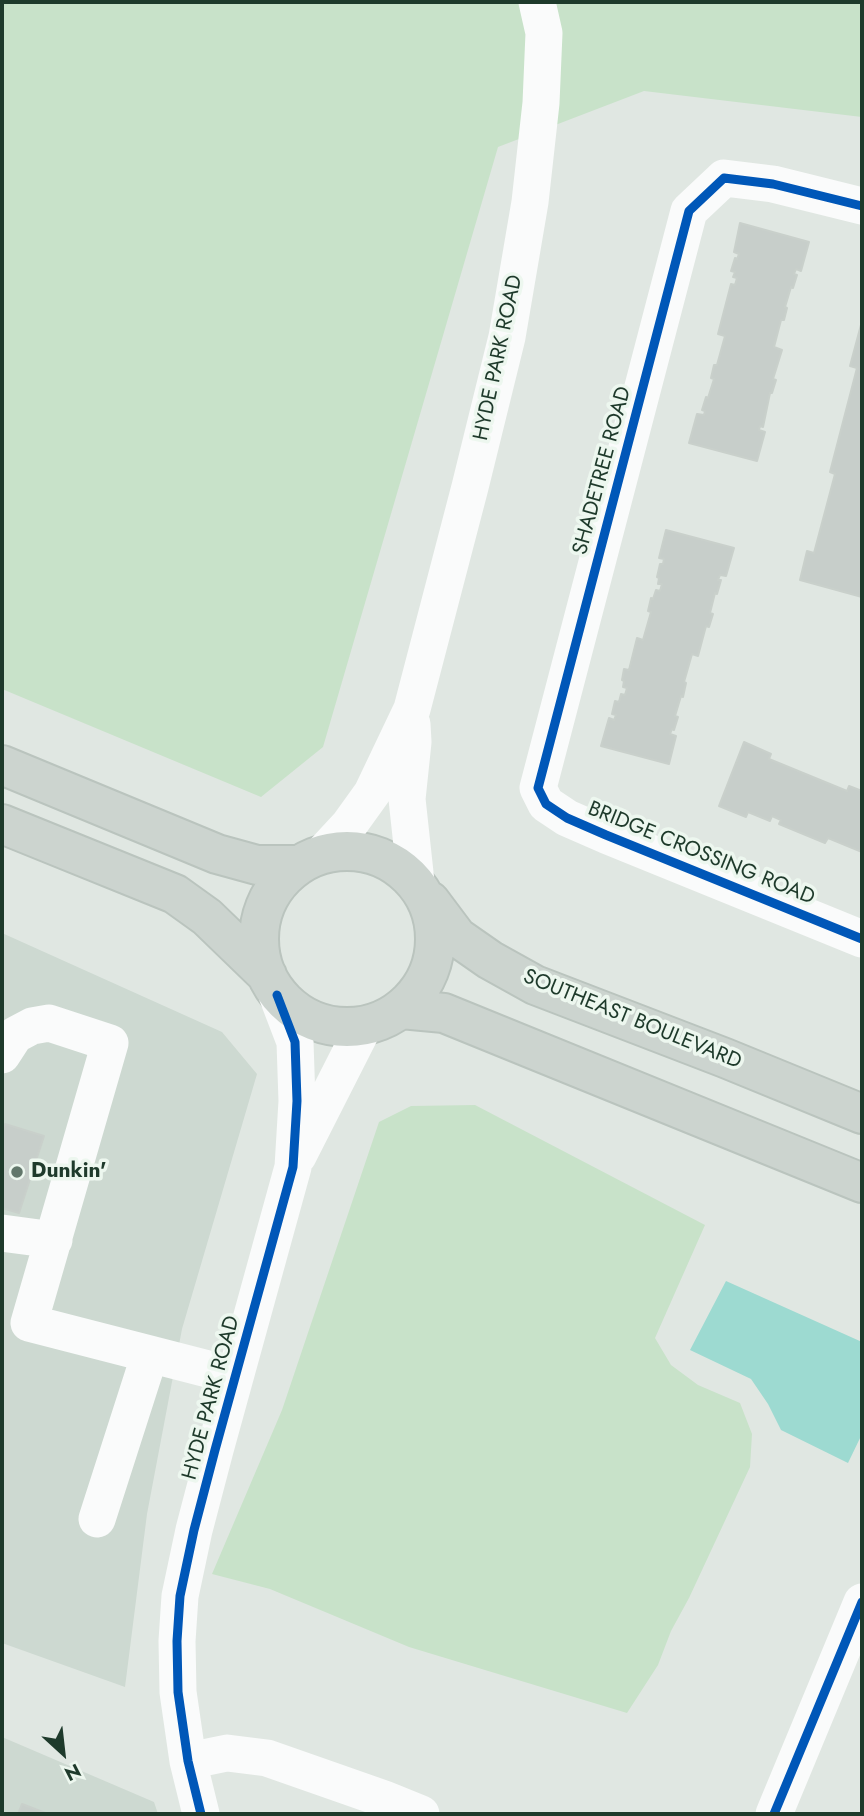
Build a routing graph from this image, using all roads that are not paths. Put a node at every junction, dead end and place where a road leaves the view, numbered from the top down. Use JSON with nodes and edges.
{"nodes":[{"id":1,"x":545,"y":12,"type":"edge"},
{"id":2,"x":862,"y":206,"type":"edge"},
{"id":3,"x":412,"y":709,"type":"junction"},
{"id":4,"x":2,"y":765,"type":"edge"},
{"id":5,"x":538,"y":788,"type":"joint"},
{"id":6,"x":2,"y":824,"type":"edge"},
{"id":7,"x":311,"y":859,"type":"junction"},
{"id":8,"x":420,"y":888,"type":"junction"},
{"id":9,"x":862,"y":939,"type":"edge"},
{"id":10,"x":273,"y":986,"type":"junction"},
{"id":11,"x":401,"y":1009,"type":"junction"},
{"id":12,"x":364,"y":1026,"type":"junction"},
{"id":13,"x":2,"y":1055,"type":"edge"},
{"id":14,"x":862,"y":1114,"type":"edge"},
{"id":15,"x":293,"y":1167,"type":"junction"},
{"id":16,"x":862,"y":1183,"type":"edge"},
{"id":17,"x":2,"y":1233,"type":"edge"},
{"id":18,"x":54,"y":1240,"type":"junction"},
{"id":19,"x":150,"y":1354,"type":"junction"},
{"id":20,"x":235,"y":1376,"type":"junction"},
{"id":21,"x":97,"y":1519,"type":"dead end"},
{"id":22,"x":862,"y":1602,"type":"edge"},
{"id":23,"x":188,"y":1761,"type":"junction"},
{"id":24,"x":201,"y":1814,"type":"edge"},
{"id":25,"x":421,"y":1814,"type":"edge"},
{"id":26,"x":774,"y":1814,"type":"edge"}],
"edges":[{"from":1,"to":3,"type":"street","name":"HYDE PARK ROAD"},
{"from":2,"to":5,"type":"street","name":"SHADETREE ROAD"},
{"from":3,"to":7,"type":"street","name":"HYDE PARK ROAD"},
{"from":3,"to":8,"type":"street","name":"HYDE PARK ROAD"},
{"from":4,"to":7,"type":"main road"},
{"from":5,"to":9,"type":"street","name":"BRIDGE CROSSING ROAD"},
{"from":6,"to":10,"type":"main road"},
{"from":7,"to":8,"type":"main road"},
{"from":7,"to":10,"type":"main road"},
{"from":8,"to":11,"type":"main road"},
{"from":8,"to":14,"type":"main road","name":"SOUTHEAST BOULEVARD"},
{"from":10,"to":12,"type":"main road"},
{"from":10,"to":15,"type":"street","name":"HYDE PARK ROAD"},
{"from":11,"to":12,"type":"main road"},
{"from":11,"to":16,"type":"main road"},
{"from":12,"to":15,"type":"street","name":"HYDE PARK ROAD"},
{"from":13,"to":18,"type":"street"},
{"from":15,"to":20,"type":"street","name":"HYDE PARK ROAD"},
{"from":17,"to":18,"type":"street"},
{"from":18,"to":19,"type":"street"},
{"from":19,"to":20,"type":"street"},
{"from":19,"to":21,"type":"street"},
{"from":20,"to":23,"type":"street","name":"HYDE PARK ROAD"},
{"from":22,"to":26,"type":"street"},
{"from":23,"to":24,"type":"street","name":"HYDE PARK ROAD"},
{"from":23,"to":25,"type":"street"}]}
